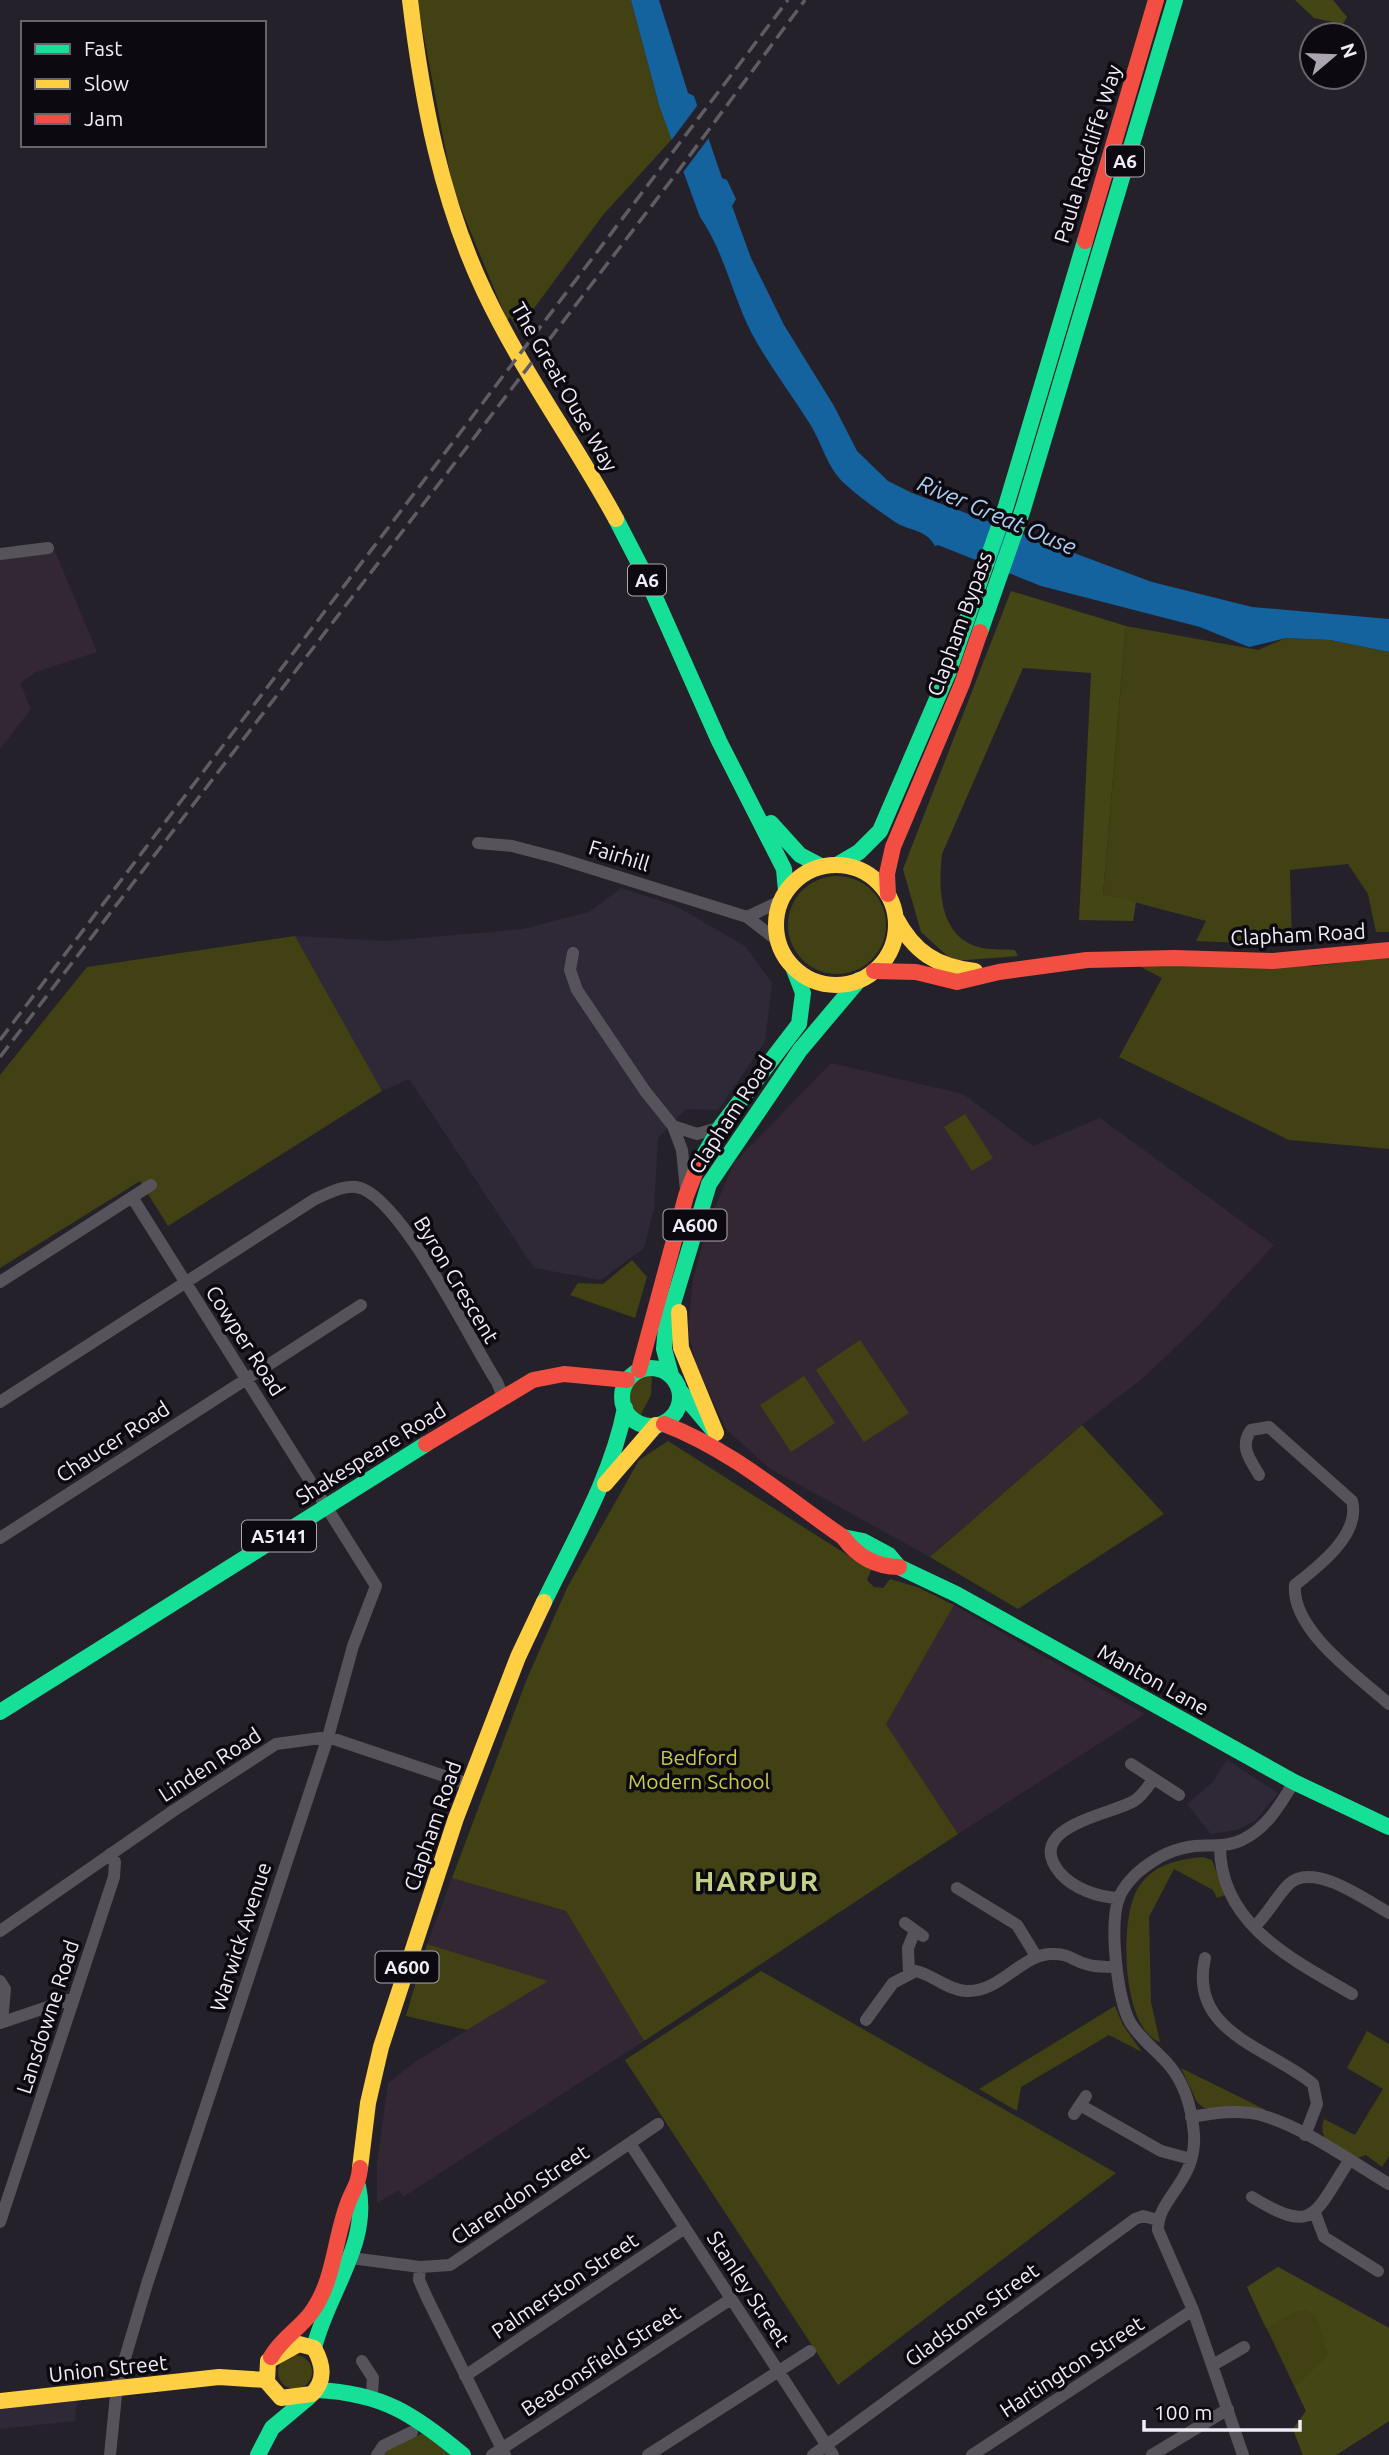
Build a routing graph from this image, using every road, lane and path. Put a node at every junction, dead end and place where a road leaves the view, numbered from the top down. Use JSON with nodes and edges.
{"nodes":[{"id":1,"x":410,"y":0,"type":"edge"},
{"id":2,"x":1156,"y":0,"type":"edge"},
{"id":3,"x":1175,"y":0,"type":"edge"},
{"id":4,"x":1061,"y":321,"type":"joint"},
{"id":5,"x":1080,"y":324,"type":"joint"},
{"id":6,"x":48,"y":548,"type":"dead end"},
{"id":7,"x":0,"y":554,"type":"edge"},
{"id":8,"x":738,"y":776,"type":"junction"},
{"id":9,"x":478,"y":843,"type":"dead end"},
{"id":10,"x":829,"y":866,"type":"junction"},
{"id":11,"x":888,"y":894,"type":"junction"},
{"id":12,"x":783,"y":896,"type":"junction"},
{"id":13,"x":747,"y":916,"type":"junction"},
{"id":14,"x":896,"y":918,"type":"junction"},
{"id":15,"x":778,"y":941,"type":"junction"},
{"id":16,"x":1389,"y":950,"type":"edge"},
{"id":17,"x":573,"y":953,"type":"dead end"},
{"id":18,"x":793,"y":967,"type":"junction"},
{"id":19,"x":874,"y":971,"type":"junction"},
{"id":20,"x":999,"y":972,"type":"junction"},
{"id":21,"x":859,"y":980,"type":"junction"},
{"id":22,"x":762,"y":1101,"type":"junction"},
{"id":23,"x":673,"y":1126,"type":"junction"},
{"id":24,"x":721,"y":1126,"type":"junction"},
{"id":25,"x":679,"y":1141,"type":"junction"},
{"id":26,"x":707,"y":1147,"type":"junction"},
{"id":27,"x":151,"y":1185,"type":"dead end"},
{"id":28,"x":686,"y":1196,"type":"junction"},
{"id":29,"x":132,"y":1197,"type":"junction"},
{"id":30,"x":0,"y":1282,"type":"edge"},
{"id":31,"x":185,"y":1284,"type":"junction"},
{"id":32,"x":678,"y":1290,"type":"junction"},
{"id":33,"x":361,"y":1305,"type":"dead end"},
{"id":34,"x":633,"y":1375,"type":"junction"},
{"id":35,"x":671,"y":1375,"type":"junction"},
{"id":36,"x":597,"y":1377,"type":"junction"},
{"id":37,"x":246,"y":1378,"type":"junction"},
{"id":38,"x":680,"y":1391,"type":"junction"},
{"id":39,"x":503,"y":1397,"type":"junction"},
{"id":40,"x":0,"y":1402,"type":"edge"},
{"id":41,"x":624,"y":1404,"type":"junction"},
{"id":42,"x":660,"y":1425,"type":"junction"},
{"id":43,"x":716,"y":1433,"type":"junction"},
{"id":44,"x":734,"y":1458,"type":"junction"},
{"id":45,"x":1259,"y":1475,"type":"dead end"},
{"id":46,"x":595,"y":1495,"type":"junction"},
{"id":47,"x":328,"y":1505,"type":"junction"},
{"id":48,"x":0,"y":1538,"type":"edge"},
{"id":49,"x":1389,"y":1704,"type":"edge"},
{"id":50,"x":0,"y":1712,"type":"edge"},
{"id":51,"x":328,"y":1737,"type":"junction"},
{"id":52,"x":1131,"y":1764,"type":"dead end"},
{"id":53,"x":1152,"y":1781,"type":"junction"},
{"id":54,"x":1294,"y":1782,"type":"junction"},
{"id":55,"x":468,"y":1784,"type":"junction"},
{"id":56,"x":1179,"y":1795,"type":"dead end"},
{"id":57,"x":1389,"y":1827,"type":"edge"},
{"id":58,"x":1220,"y":1845,"type":"junction"},
{"id":59,"x":110,"y":1854,"type":"junction"},
{"id":60,"x":968,"y":1890,"type":"dead end"},
{"id":61,"x":1118,"y":1898,"type":"junction"},
{"id":62,"x":1389,"y":1913,"type":"edge"},
{"id":63,"x":1254,"y":1927,"type":"junction"},
{"id":64,"x":914,"y":1930,"type":"dead end"},
{"id":65,"x":0,"y":1931,"type":"edge"},
{"id":66,"x":1037,"y":1956,"type":"junction"},
{"id":67,"x":1205,"y":1958,"type":"dead end"},
{"id":68,"x":1116,"y":1967,"type":"junction"},
{"id":69,"x":909,"y":1973,"type":"junction"},
{"id":70,"x":0,"y":1982,"type":"edge"},
{"id":71,"x":1352,"y":1994,"type":"dead end"},
{"id":72,"x":74,"y":1998,"type":"junction"},
{"id":73,"x":866,"y":2020,"type":"dead end"},
{"id":74,"x":1,"y":2023,"type":"edge"},
{"id":75,"x":1080,"y":2105,"type":"dead end"},
{"id":76,"x":1191,"y":2118,"type":"junction"},
{"id":77,"x":658,"y":2124,"type":"dead end"},
{"id":78,"x":1305,"y":2134,"type":"junction"},
{"id":79,"x":631,"y":2145,"type":"junction"},
{"id":80,"x":1191,"y":2159,"type":"junction"},
{"id":81,"x":1349,"y":2161,"type":"junction"},
{"id":82,"x":1389,"y":2184,"type":"edge"},
{"id":83,"x":358,"y":2186,"type":"junction"},
{"id":84,"x":5,"y":2195,"type":"edge"},
{"id":85,"x":1252,"y":2197,"type":"dead end"},
{"id":86,"x":1315,"y":2213,"type":"junction"},
{"id":87,"x":1158,"y":2220,"type":"junction"},
{"id":88,"x":0,"y":2222,"type":"edge"},
{"id":89,"x":685,"y":2228,"type":"junction"},
{"id":90,"x":351,"y":2258,"type":"junction"},
{"id":91,"x":420,"y":2267,"type":"junction"},
{"id":92,"x":1378,"y":2271,"type":"dead end"},
{"id":93,"x":731,"y":2299,"type":"junction"},
{"id":94,"x":1193,"y":2310,"type":"junction"},
{"id":95,"x":1244,"y":2347,"type":"dead end"},
{"id":96,"x":314,"y":2348,"type":"junction"},
{"id":97,"x":810,"y":2351,"type":"dead end"},
{"id":98,"x":269,"y":2359,"type":"junction"},
{"id":99,"x":362,"y":2361,"type":"dead end"},
{"id":100,"x":1213,"y":2365,"type":"junction"},
{"id":101,"x":323,"y":2369,"type":"junction"},
{"id":102,"x":778,"y":2371,"type":"junction"},
{"id":103,"x":465,"y":2376,"type":"junction"},
{"id":104,"x":219,"y":2377,"type":"junction"},
{"id":105,"x":269,"y":2386,"type":"junction"},
{"id":106,"x":116,"y":2390,"type":"junction"},
{"id":107,"x":314,"y":2392,"type":"junction"},
{"id":108,"x":369,"y":2394,"type":"junction"},
{"id":109,"x":0,"y":2401,"type":"edge"},
{"id":110,"x":1228,"y":2409,"type":"junction"},
{"id":111,"x":412,"y":2431,"type":"dead end"},
{"id":112,"x":259,"y":2448,"type":"edge"},
{"id":113,"x":830,"y":2450,"type":"edge"},
{"id":114,"x":500,"y":2453,"type":"edge"},
{"id":115,"x":110,"y":2455,"type":"edge"},
{"id":116,"x":377,"y":2455,"type":"edge"},
{"id":117,"x":463,"y":2455,"type":"edge"},
{"id":118,"x":648,"y":2455,"type":"edge"},
{"id":119,"x":813,"y":2455,"type":"edge"},
{"id":120,"x":972,"y":2455,"type":"edge"},
{"id":121,"x":1152,"y":2455,"type":"edge"},
{"id":122,"x":1243,"y":2455,"type":"edge"}],
"edges":[{"from":1,"to":8,"type":"main road","name":"The Great Ouse Way","number":"A6"},
{"from":2,"to":4,"type":"main road","name":"Paula Radcliffe Way","number":"A6"},
{"from":3,"to":5,"type":"main road","name":"Paula Radcliffe Way","number":"A6"},
{"from":4,"to":10,"type":"main road","name":"Clapham Bypass","number":"A6"},
{"from":5,"to":11,"type":"main road","name":"Clapham Bypass","number":"A6"},
{"from":6,"to":7,"type":"street"},
{"from":8,"to":10,"type":"main road","name":"The Great Ouse Way","number":"A6"},
{"from":8,"to":12,"type":"main road","name":"The Great Ouse Way","number":"A6"},
{"from":9,"to":13,"type":"street","name":"Fairhill"},
{"from":10,"to":11,"type":"main road"},
{"from":10,"to":12,"type":"main road"},
{"from":11,"to":14,"type":"main road"},
{"from":12,"to":13,"type":"street"},
{"from":12,"to":15,"type":"main road"},
{"from":13,"to":15,"type":"street","name":"Fairhill"},
{"from":14,"to":19,"type":"main road"},
{"from":14,"to":20,"type":"main road","name":"Clapham Road"},
{"from":15,"to":18,"type":"main road"},
{"from":16,"to":20,"type":"main road","name":"Clapham Road"},
{"from":17,"to":23,"type":"street"},
{"from":18,"to":21,"type":"main road"},
{"from":18,"to":24,"type":"main road","name":"Clapham Road","number":"A600"},
{"from":19,"to":20,"type":"main road","name":"Clapham Road"},
{"from":19,"to":21,"type":"main road"},
{"from":21,"to":22,"type":"main road","name":"Clapham Road","number":"A600"},
{"from":22,"to":26,"type":"main road"},
{"from":22,"to":32,"type":"main road","name":"Clapham Road","number":"A600"},
{"from":23,"to":24,"type":"street"},
{"from":23,"to":25,"type":"street"},
{"from":24,"to":26,"type":"main road","name":"Clapham Road","number":"A600"},
{"from":25,"to":26,"type":"street"},
{"from":25,"to":28,"type":"street"},
{"from":26,"to":28,"type":"main road","name":"Clapham Road","number":"A600"},
{"from":27,"to":29,"type":"street"},
{"from":28,"to":34,"type":"main road","name":"Clapham Road","number":"A600"},
{"from":29,"to":30,"type":"street"},
{"from":29,"to":31,"type":"street","name":"Cowper Road"},
{"from":31,"to":37,"type":"street","name":"Cowper Road"},
{"from":31,"to":39,"type":"street","name":"Byron Crescent"},
{"from":31,"to":40,"type":"street"},
{"from":32,"to":35,"type":"main road","name":"Clapham Road","number":"A600"},
{"from":32,"to":43,"type":"main road"},
{"from":33,"to":37,"type":"street","name":"Chaucer Road"},
{"from":34,"to":35,"type":"main road"},
{"from":34,"to":36,"type":"main road","name":"Shakespeare Road","number":"A5141"},
{"from":34,"to":41,"type":"main road","number":"A600"},
{"from":35,"to":38,"type":"main road","number":"A600"},
{"from":36,"to":39,"type":"main road","name":"Shakespeare Road","number":"A5141"},
{"from":36,"to":41,"type":"main road"},
{"from":37,"to":47,"type":"street","name":"Cowper Road"},
{"from":37,"to":48,"type":"street","name":"Chaucer Road"},
{"from":38,"to":42,"type":"main road","number":"A600"},
{"from":38,"to":43,"type":"main road","name":"Manton Lane"},
{"from":39,"to":47,"type":"main road","name":"Shakespeare Road","number":"A5141"},
{"from":41,"to":42,"type":"main road"},
{"from":41,"to":46,"type":"main road","name":"Clapham Road","number":"A600"},
{"from":42,"to":44,"type":"main road","name":"Manton Lane"},
{"from":42,"to":46,"type":"main road","name":"Clapham Road","number":"A600"},
{"from":43,"to":44,"type":"main road","name":"Manton Lane"},
{"from":44,"to":54,"type":"main road","name":"Manton Lane"},
{"from":45,"to":49,"type":"street"},
{"from":46,"to":55,"type":"main road","name":"Clapham Road","number":"A600"},
{"from":47,"to":50,"type":"main road","name":"Shakespeare Road","number":"A5141"},
{"from":47,"to":51,"type":"street","name":"Warwick Avenue"},
{"from":51,"to":55,"type":"street","name":"Linden Road"},
{"from":51,"to":59,"type":"street","name":"Linden Road"},
{"from":51,"to":106,"type":"street","name":"Warwick Avenue"},
{"from":52,"to":53,"type":"street"},
{"from":53,"to":56,"type":"street"},
{"from":53,"to":61,"type":"street"},
{"from":54,"to":57,"type":"main road","name":"Manton Lane"},
{"from":54,"to":58,"type":"street"},
{"from":55,"to":83,"type":"main road","name":"Clapham Road","number":"A600"},
{"from":58,"to":61,"type":"street"},
{"from":58,"to":63,"type":"street"},
{"from":59,"to":65,"type":"street","name":"Linden Road"},
{"from":59,"to":72,"type":"street","name":"Lansdowne Road"},
{"from":60,"to":66,"type":"street"},
{"from":61,"to":68,"type":"street"},
{"from":62,"to":63,"type":"street"},
{"from":63,"to":71,"type":"street"},
{"from":64,"to":69,"type":"street"},
{"from":66,"to":68,"type":"street"},
{"from":66,"to":69,"type":"street"},
{"from":67,"to":78,"type":"street"},
{"from":68,"to":76,"type":"street"},
{"from":69,"to":73,"type":"street"},
{"from":70,"to":74,"type":"street"},
{"from":72,"to":74,"type":"street"},
{"from":72,"to":84,"type":"street","name":"Lansdowne Road"},
{"from":75,"to":80,"type":"street"},
{"from":76,"to":78,"type":"street"},
{"from":76,"to":80,"type":"street"},
{"from":77,"to":79,"type":"street","name":"Clarendon Street"},
{"from":78,"to":81,"type":"street"},
{"from":79,"to":89,"type":"street","name":"Stanley Street"},
{"from":79,"to":91,"type":"street","name":"Clarendon Street"},
{"from":80,"to":87,"type":"street"},
{"from":81,"to":82,"type":"street"},
{"from":81,"to":86,"type":"street"},
{"from":83,"to":90,"type":"main road","name":"Clapham Road","number":"A600"},
{"from":83,"to":98,"type":"main road","name":"Clapham Road","number":"A600"},
{"from":84,"to":88,"type":"street","name":"Lansdowne Road"},
{"from":85,"to":86,"type":"street"},
{"from":86,"to":92,"type":"street"},
{"from":87,"to":94,"type":"street"},
{"from":87,"to":113,"type":"street","name":"Gladstone Street"},
{"from":89,"to":93,"type":"street","name":"Stanley Street"},
{"from":89,"to":103,"type":"street","name":"Palmerston Street"},
{"from":90,"to":91,"type":"street","name":"Clarendon Street"},
{"from":90,"to":96,"type":"main road","name":"Clapham Road","number":"A600"},
{"from":91,"to":103,"type":"street"},
{"from":93,"to":102,"type":"street","name":"Stanley Street"},
{"from":93,"to":114,"type":"street","name":"Beaconsfield Street"},
{"from":94,"to":100,"type":"street"},
{"from":94,"to":120,"type":"street","name":"Hartington Street"},
{"from":95,"to":100,"type":"street"},
{"from":96,"to":98,"type":"main road"},
{"from":96,"to":101,"type":"main road"},
{"from":97,"to":102,"type":"street"},
{"from":98,"to":104,"type":"main road","name":"Union Street"},
{"from":98,"to":105,"type":"main road"},
{"from":99,"to":108,"type":"street"},
{"from":100,"to":110,"type":"street"},
{"from":101,"to":107,"type":"main road"},
{"from":101,"to":108,"type":"main road"},
{"from":102,"to":113,"type":"street","name":"Stanley Street"},
{"from":102,"to":118,"type":"street"},
{"from":103,"to":114,"type":"street"},
{"from":104,"to":105,"type":"main road","name":"Union Street"},
{"from":104,"to":106,"type":"main road","name":"Union Street"},
{"from":105,"to":107,"type":"main road"},
{"from":105,"to":112,"type":"main road"},
{"from":106,"to":109,"type":"main road","name":"Union Street"},
{"from":106,"to":115,"type":"street","name":"Warwick Avenue"},
{"from":107,"to":108,"type":"main road"},
{"from":107,"to":112,"type":"main road"},
{"from":108,"to":117,"type":"main road"},
{"from":110,"to":121,"type":"street"},
{"from":110,"to":122,"type":"street"},
{"from":111,"to":116,"type":"street"},
{"from":113,"to":119,"type":"street","name":"Gladstone Street"}]}
